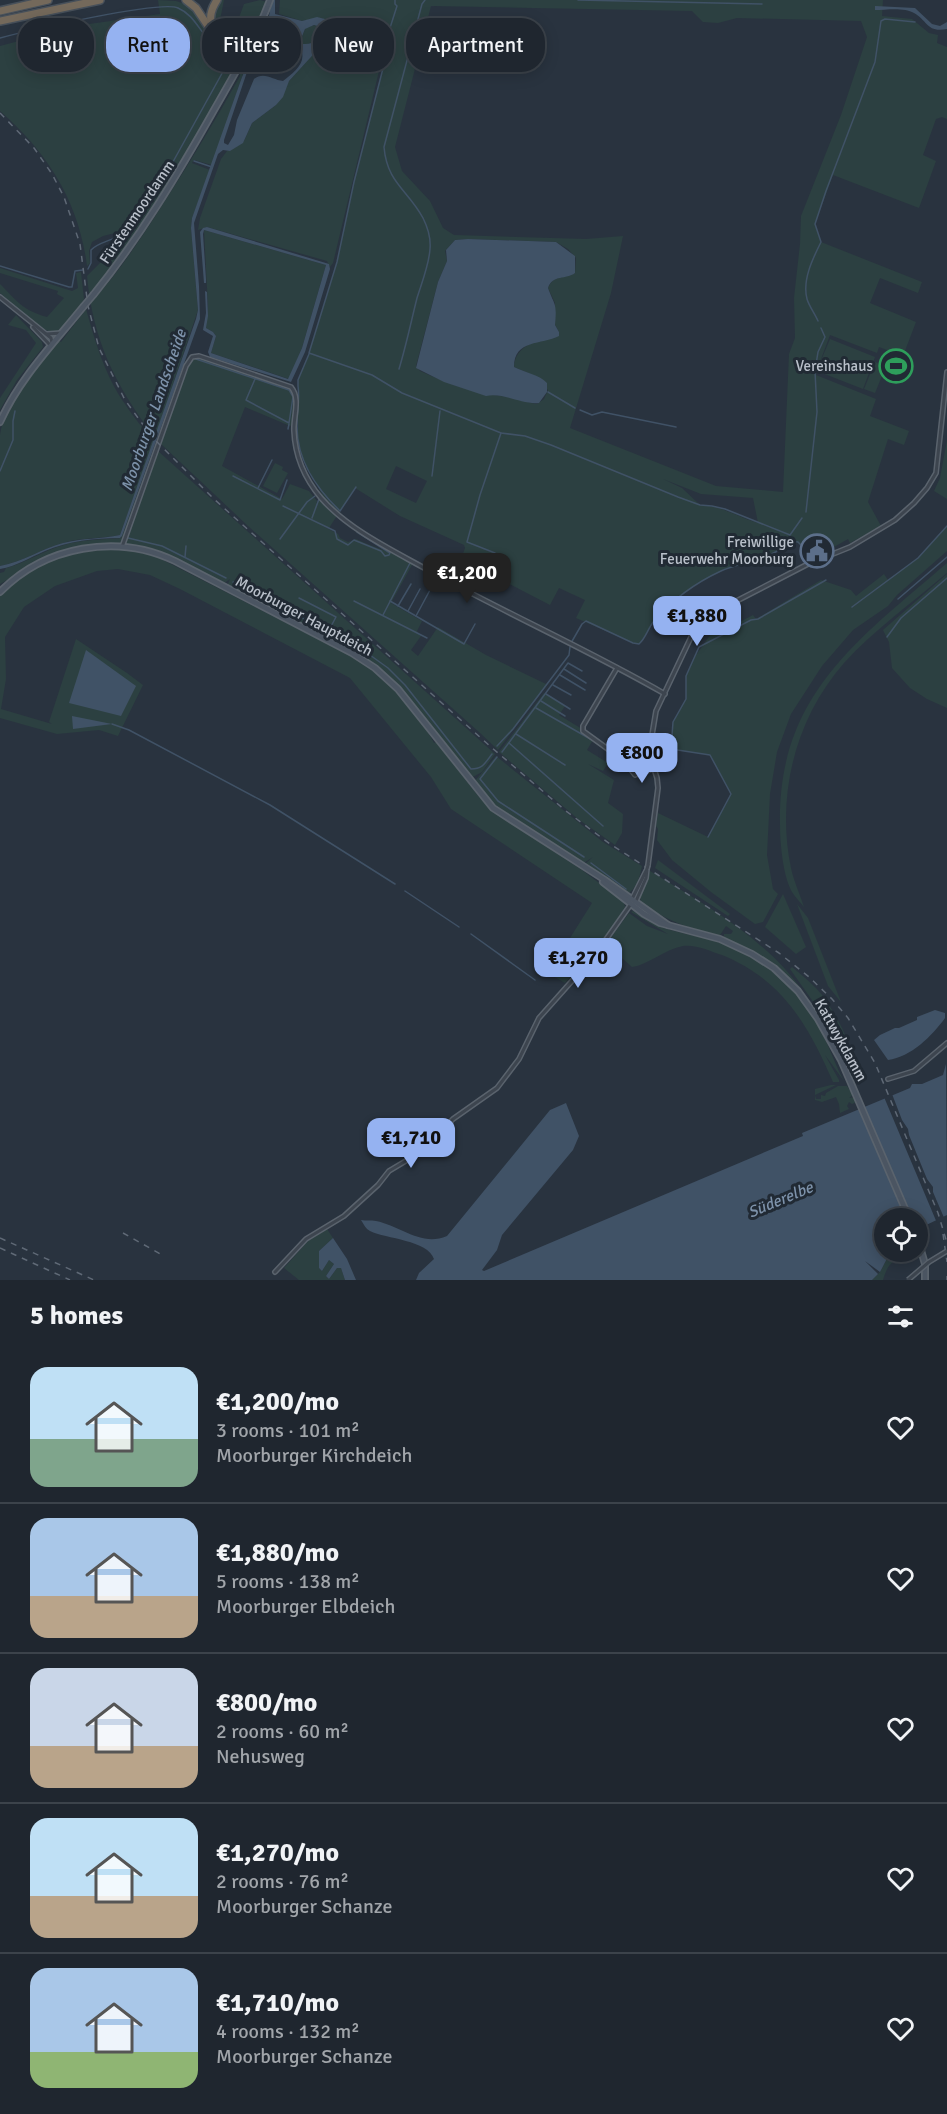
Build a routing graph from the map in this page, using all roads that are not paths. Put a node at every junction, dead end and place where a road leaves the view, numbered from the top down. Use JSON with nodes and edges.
{"nodes":[{"id":1,"x":48,"y":0,"type":"edge"},
{"id":2,"x":100,"y":0,"type":"edge"},
{"id":3,"x":186,"y":0,"type":"edge"},
{"id":4,"x":217,"y":0,"type":"edge"},
{"id":5,"x":270,"y":0,"type":"edge"},
{"id":6,"x":0,"y":11,"type":"edge"},
{"id":7,"x":203,"y":18,"type":"edge"},
{"id":8,"x":213,"y":18,"type":"edge"},
{"id":9,"x":262,"y":18,"type":"edge"},
{"id":10,"x":0,"y":21,"type":"edge"},
{"id":11,"x":234,"y":72,"type":"edge"},
{"id":12,"x":0,"y":297,"type":"edge"},
{"id":13,"x":28,"y":321,"type":"junction"},
{"id":14,"x":63,"y":332,"type":"junction"},
{"id":15,"x":45,"y":334,"type":"junction"},
{"id":16,"x":52,"y":346,"type":"junction"},
{"id":17,"x":947,"y":372,"type":"edge"},
{"id":18,"x":0,"y":423,"type":"edge"},
{"id":19,"x":122,"y":547,"type":"junction"},
{"id":20,"x":1,"y":588,"type":"edge"},
{"id":21,"x":616,"y":668,"type":"junction"},
{"id":22,"x":665,"y":694,"type":"junction"},
{"id":23,"x":653,"y":769,"type":"junction"},
{"id":24,"x":633,"y":902,"type":"junction"},
{"id":25,"x":947,"y":1043,"type":"edge"},
{"id":26,"x":888,"y":1078,"type":"dead end"},
{"id":27,"x":905,"y":1208,"type":"edge"},
{"id":28,"x":947,"y":1251,"type":"edge"},
{"id":29,"x":923,"y":1262,"type":"edge"},
{"id":30,"x":275,"y":1272,"type":"dead end"},
{"id":31,"x":908,"y":1280,"type":"edge"},
{"id":32,"x":924,"y":1280,"type":"edge"}],
"edges":[{"from":1,"to":6,"type":"highway"},
{"from":2,"to":10,"type":"highway"},
{"from":3,"to":7,"type":"highway"},
{"from":4,"to":8,"type":"highway"},
{"from":5,"to":9,"type":"main road","name":"Fürstenmoordamm"},
{"from":11,"to":14,"type":"main road","name":"Fürstenmoordamm","bridge":true},
{"from":12,"to":13,"type":"street"},
{"from":13,"to":15,"type":"street"},
{"from":13,"to":16,"type":"street"},
{"from":14,"to":15,"type":"street"},
{"from":14,"to":16,"type":"main road","name":"Fürstenmoordamm"},
{"from":15,"to":16,"type":"street"},
{"from":16,"to":18,"type":"main road","name":"Fürstenmoordamm"},
{"from":17,"to":22,"type":"street"},
{"from":19,"to":20,"type":"main road","name":"Moorburger Hauptdeich"},
{"from":19,"to":21,"type":"street"},
{"from":19,"to":24,"type":"main road","name":"Moorburger Hauptdeich"},
{"from":21,"to":22,"type":"street"},
{"from":21,"to":23,"type":"street"},
{"from":22,"to":23,"type":"street"},
{"from":23,"to":24,"type":"street"},
{"from":24,"to":27,"type":"main road","name":"Kattwykdamm"},
{"from":24,"to":30,"type":"street"},
{"from":25,"to":26,"type":"street"},
{"from":28,"to":31,"type":"street","bridge":true},
{"from":29,"to":32,"type":"main road"}]}
